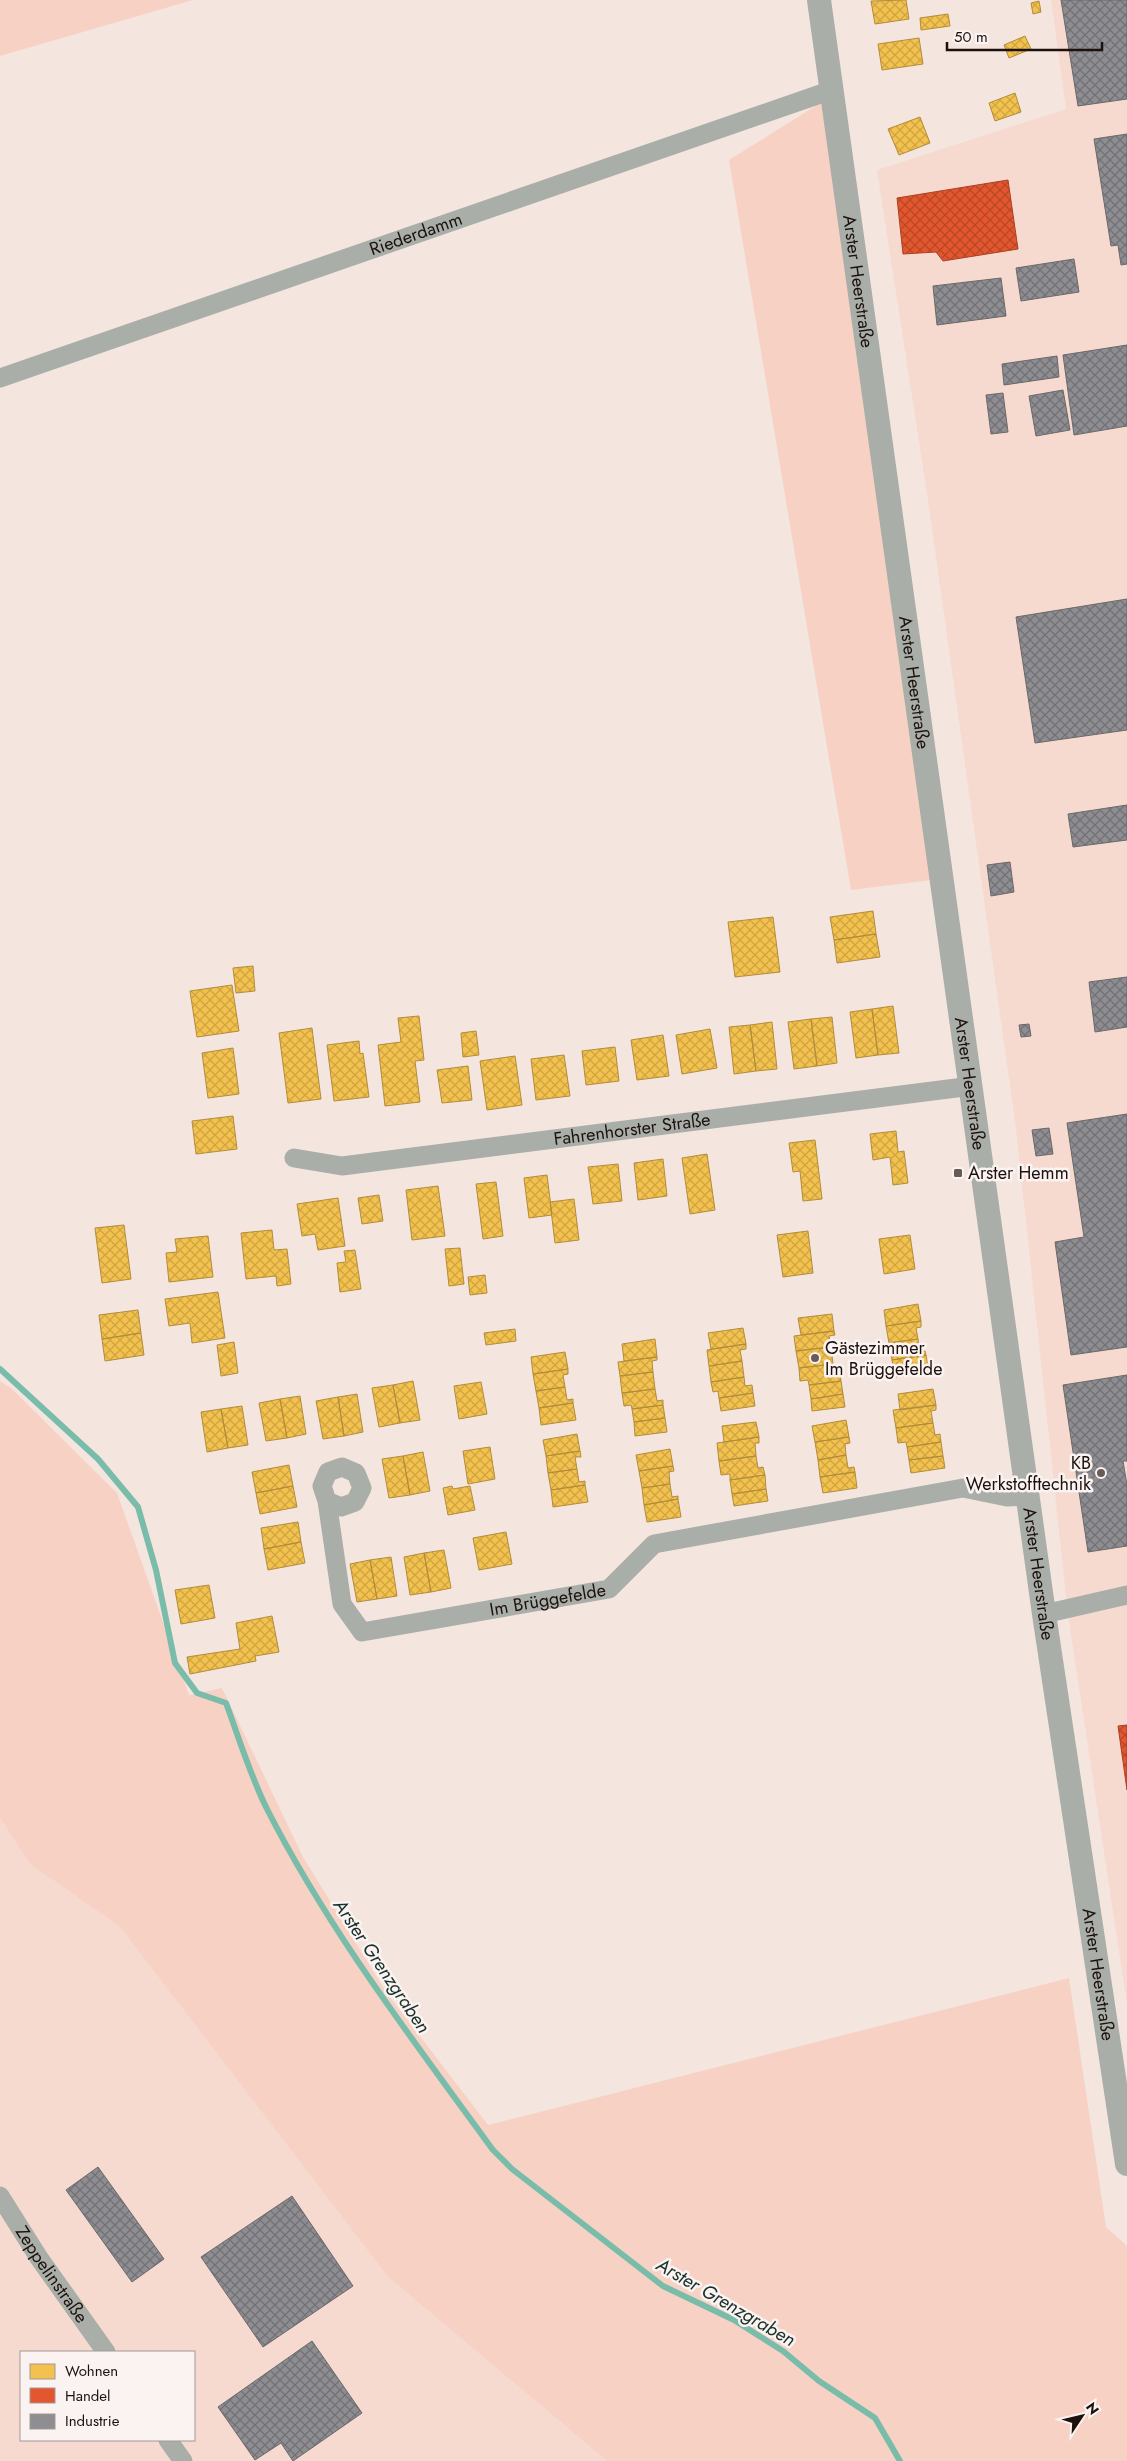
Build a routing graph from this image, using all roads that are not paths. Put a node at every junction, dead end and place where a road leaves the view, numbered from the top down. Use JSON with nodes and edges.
{"nodes":[{"id":1,"x":820,"y":0,"type":"edge"},
{"id":2,"x":832,"y":90,"type":"junction"},
{"id":3,"x":0,"y":378,"type":"edge"},
{"id":4,"x":972,"y":1086,"type":"junction"},
{"id":5,"x":294,"y":1158,"type":"dead end"},
{"id":6,"x":1029,"y":1496,"type":"junction"},
{"id":7,"x":327,"y":1501,"type":"dead end"},
{"id":8,"x":1127,"y":1595,"type":"edge"},
{"id":9,"x":1044,"y":1614,"type":"junction"},
{"id":10,"x":1127,"y":2164,"type":"edge"},
{"id":11,"x":0,"y":2196,"type":"edge"},
{"id":12,"x":105,"y":2351,"type":"edge"},
{"id":13,"x":169,"y":2441,"type":"edge"},
{"id":14,"x":183,"y":2461,"type":"edge"}],
"edges":[{"from":1,"to":2,"type":"street","name":"Arster Heerstraße"},
{"from":2,"to":3,"type":"street","name":"Riederdamm"},
{"from":2,"to":4,"type":"street","name":"Arster Heerstraße"},
{"from":4,"to":5,"type":"street","name":"Fahrenhorster Straße"},
{"from":4,"to":6,"type":"street","name":"Arster Heerstraße"},
{"from":6,"to":7,"type":"street","name":"Im Brüggefelde"},
{"from":6,"to":9,"type":"street","name":"Arster Heerstraße"},
{"from":8,"to":9,"type":"street"},
{"from":9,"to":10,"type":"street","name":"Arster Heerstraße"},
{"from":11,"to":12,"type":"street","name":"Zeppelinstraße"},
{"from":13,"to":14,"type":"street"}]}
